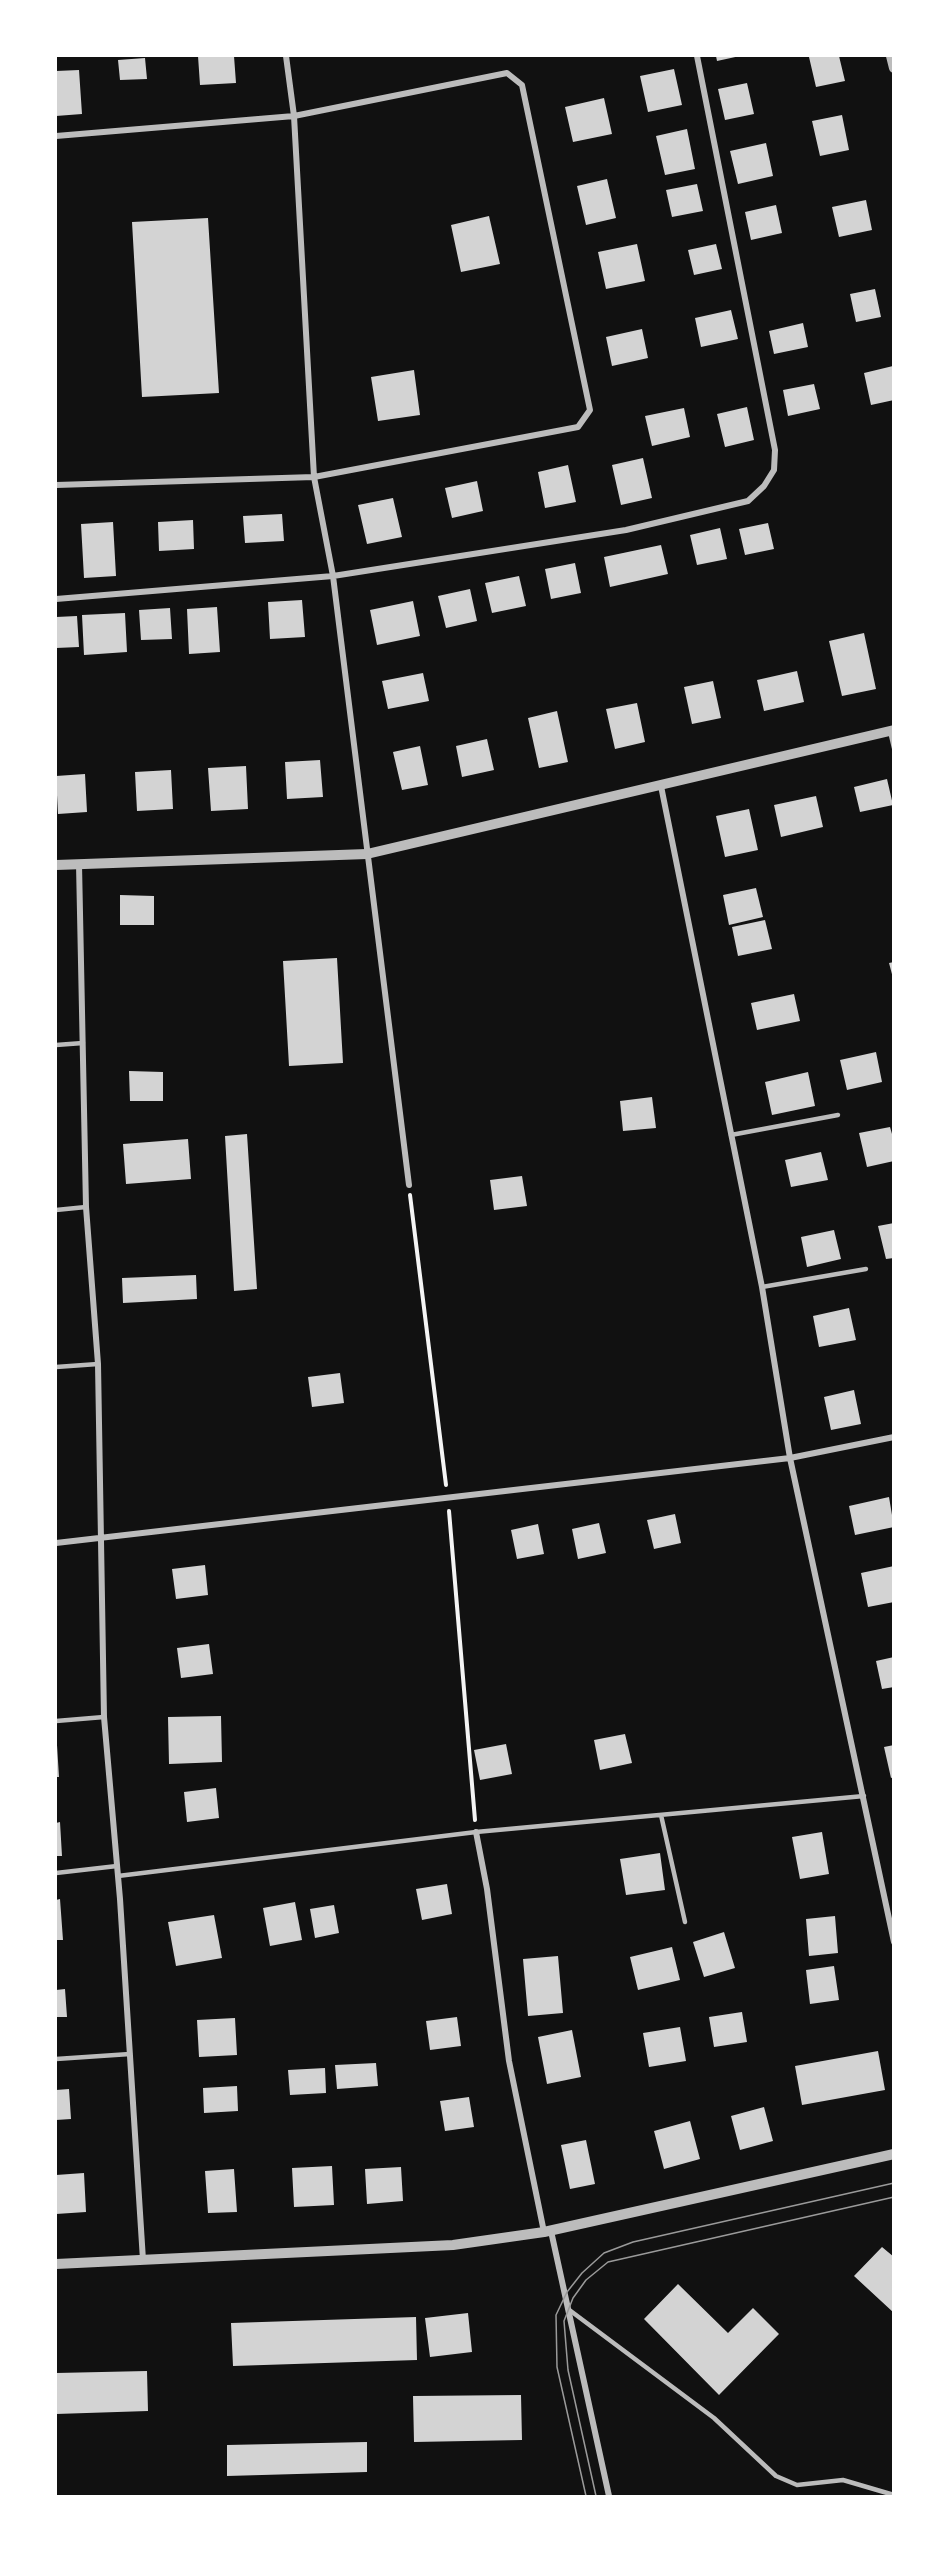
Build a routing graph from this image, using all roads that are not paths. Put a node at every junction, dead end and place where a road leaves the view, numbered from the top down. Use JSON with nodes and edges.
{"nodes":[{"id":1,"x":286,"y":56,"type":"edge"},
{"id":2,"x":697,"y":56,"type":"edge"},
{"id":3,"x":891,"y":56,"type":"edge"},
{"id":4,"x":894,"y":68,"type":"edge"},
{"id":5,"x":294,"y":116,"type":"junction"},
{"id":6,"x":56,"y":136,"type":"edge"},
{"id":7,"x":314,"y":477,"type":"junction"},
{"id":8,"x":56,"y":485,"type":"edge"},
{"id":9,"x":333,"y":576,"type":"junction"},
{"id":10,"x":56,"y":599,"type":"edge"},
{"id":11,"x":892,"y":731,"type":"edge"},
{"id":12,"x":894,"y":748,"type":"edge"},
{"id":13,"x":661,"y":786,"type":"junction"},
{"id":14,"x":367,"y":854,"type":"junction"},
{"id":15,"x":79,"y":864,"type":"junction"},
{"id":16,"x":56,"y":865,"type":"edge"},
{"id":17,"x":82,"y":1042,"type":"junction"},
{"id":18,"x":56,"y":1046,"type":"edge"},
{"id":19,"x":838,"y":1115,"type":"dead end"},
{"id":20,"x":731,"y":1135,"type":"junction"},
{"id":21,"x":409,"y":1185,"type":"dead end"},
{"id":22,"x":86,"y":1207,"type":"junction"},
{"id":23,"x":56,"y":1210,"type":"edge"},
{"id":24,"x":866,"y":1269,"type":"dead end"},
{"id":25,"x":762,"y":1287,"type":"junction"},
{"id":26,"x":98,"y":1364,"type":"junction"},
{"id":27,"x":56,"y":1367,"type":"edge"},
{"id":28,"x":894,"y":1437,"type":"edge"},
{"id":29,"x":790,"y":1458,"type":"junction"},
{"id":30,"x":100,"y":1536,"type":"junction"},
{"id":31,"x":56,"y":1543,"type":"edge"},
{"id":32,"x":104,"y":1717,"type":"junction"},
{"id":33,"x":56,"y":1721,"type":"edge"},
{"id":34,"x":864,"y":1796,"type":"junction"},
{"id":35,"x":661,"y":1815,"type":"junction"},
{"id":36,"x":476,"y":1832,"type":"junction"},
{"id":37,"x":117,"y":1866,"type":"junction"},
{"id":38,"x":56,"y":1873,"type":"edge"},
{"id":39,"x":118,"y":1876,"type":"junction"},
{"id":40,"x":685,"y":1922,"type":"dead end"},
{"id":41,"x":894,"y":1942,"type":"edge"},
{"id":42,"x":130,"y":2054,"type":"junction"},
{"id":43,"x":56,"y":2059,"type":"edge"},
{"id":44,"x":894,"y":2154,"type":"edge"},
{"id":45,"x":548,"y":2232,"type":"junction"},
{"id":46,"x":143,"y":2260,"type":"junction"},
{"id":47,"x":56,"y":2264,"type":"edge"},
{"id":48,"x":568,"y":2309,"type":"junction"},
{"id":49,"x":894,"y":2495,"type":"edge"},
{"id":50,"x":609,"y":2496,"type":"edge"}],
"edges":[{"from":1,"to":5,"type":"street"},
{"from":2,"to":9,"type":"street"},
{"from":3,"to":4,"type":"street"},
{"from":5,"to":6,"type":"street"},
{"from":5,"to":7,"type":"street"},
{"from":5,"to":7,"type":"street"},
{"from":7,"to":8,"type":"street"},
{"from":7,"to":9,"type":"street"},
{"from":9,"to":10,"type":"street"},
{"from":9,"to":14,"type":"street"},
{"from":11,"to":12,"type":"lane"},
{"from":11,"to":13,"type":"street"},
{"from":13,"to":14,"type":"street"},
{"from":13,"to":20,"type":"street"},
{"from":14,"to":15,"type":"street"},
{"from":14,"to":21,"type":"street"},
{"from":15,"to":16,"type":"street"},
{"from":15,"to":17,"type":"street"},
{"from":17,"to":18,"type":"lane"},
{"from":17,"to":22,"type":"street"},
{"from":19,"to":20,"type":"lane"},
{"from":20,"to":25,"type":"street"},
{"from":22,"to":23,"type":"lane"},
{"from":22,"to":26,"type":"street"},
{"from":24,"to":25,"type":"lane"},
{"from":25,"to":29,"type":"street"},
{"from":26,"to":27,"type":"lane"},
{"from":26,"to":30,"type":"street"},
{"from":28,"to":29,"type":"street"},
{"from":29,"to":30,"type":"street"},
{"from":29,"to":34,"type":"street"},
{"from":30,"to":31,"type":"street"},
{"from":30,"to":32,"type":"street"},
{"from":32,"to":33,"type":"lane"},
{"from":32,"to":37,"type":"street"},
{"from":34,"to":35,"type":"lane"},
{"from":34,"to":41,"type":"street"},
{"from":35,"to":36,"type":"lane"},
{"from":35,"to":40,"type":"lane"},
{"from":36,"to":39,"type":"lane"},
{"from":36,"to":45,"type":"street"},
{"from":37,"to":38,"type":"lane"},
{"from":37,"to":39,"type":"street"},
{"from":39,"to":42,"type":"street"},
{"from":42,"to":43,"type":"lane"},
{"from":42,"to":46,"type":"street"},
{"from":44,"to":45,"type":"street"},
{"from":45,"to":46,"type":"street"},
{"from":45,"to":48,"type":"street"},
{"from":46,"to":47,"type":"street"},
{"from":48,"to":49,"type":"lane"},
{"from":48,"to":50,"type":"street"}]}
